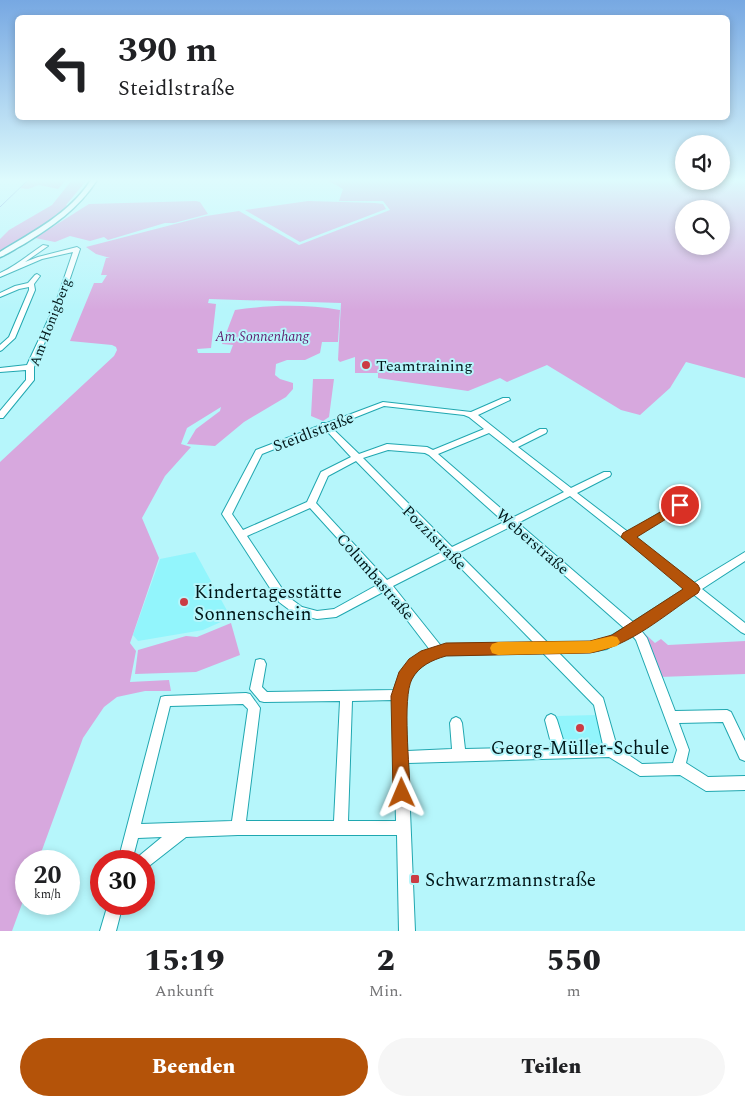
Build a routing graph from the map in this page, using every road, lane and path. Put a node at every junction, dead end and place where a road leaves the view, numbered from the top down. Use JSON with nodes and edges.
{"nodes":[{"id":1,"x":49,"y":223,"type":"edge"},
{"id":2,"x":45,"y":246,"type":"dead end"},
{"id":3,"x":0,"y":255,"type":"edge"},
{"id":4,"x":17,"y":268,"type":"junction"},
{"id":5,"x":0,"y":276,"type":"edge"},
{"id":6,"x":37,"y":276,"type":"dead end"},
{"id":7,"x":30,"y":285,"type":"junction"},
{"id":8,"x":0,"y":295,"type":"edge"},
{"id":9,"x":4,"y":343,"type":"edge"},
{"id":10,"x":0,"y":349,"type":"edge"},
{"id":11,"x":30,"y":367,"type":"junction"},
{"id":12,"x":0,"y":370,"type":"edge"},
{"id":13,"x":506,"y":400,"type":"dead end"},
{"id":14,"x":472,"y":415,"type":"junction"},
{"id":15,"x":0,"y":416,"type":"edge"},
{"id":16,"x":324,"y":426,"type":"junction"},
{"id":17,"x":488,"y":430,"type":"junction"},
{"id":18,"x":543,"y":431,"type":"dead end"},
{"id":19,"x":511,"y":447,"type":"junction"},
{"id":20,"x":432,"y":453,"type":"junction"},
{"id":21,"x":356,"y":458,"type":"junction"},
{"id":22,"x":607,"y":474,"type":"dead end"},
{"id":23,"x":571,"y":494,"type":"junction"},
{"id":24,"x":311,"y":504,"type":"junction"},
{"id":25,"x":680,"y":505,"type":"dead end"},
{"id":26,"x":512,"y":522,"type":"junction"},
{"id":27,"x":240,"y":536,"type":"junction"},
{"id":28,"x":628,"y":537,"type":"junction"},
{"id":29,"x":451,"y":553,"type":"junction"},
{"id":30,"x":745,"y":556,"type":"edge"},
{"id":31,"x":386,"y":585,"type":"junction"},
{"id":32,"x":693,"y":589,"type":"junction"},
{"id":33,"x":633,"y":629,"type":"junction"},
{"id":34,"x":745,"y":630,"type":"edge"},
{"id":35,"x":545,"y":648,"type":"junction"},
{"id":36,"x":438,"y":651,"type":"junction"},
{"id":37,"x":260,"y":664,"type":"dead end"},
{"id":38,"x":346,"y":696,"type":"junction"},
{"id":39,"x":399,"y":696,"type":"junction"},
{"id":40,"x":670,"y":717,"type":"junction"},
{"id":41,"x":551,"y":720,"type":"dead end"},
{"id":42,"x":456,"y":724,"type":"dead end"},
{"id":43,"x":611,"y":750,"type":"junction"},
{"id":44,"x":560,"y":752,"type":"junction"},
{"id":45,"x":459,"y":755,"type":"junction"},
{"id":46,"x":745,"y":755,"type":"edge"},
{"id":47,"x":401,"y":757,"type":"junction"},
{"id":48,"x":680,"y":767,"type":"junction"},
{"id":49,"x":745,"y":784,"type":"edge"},
{"id":50,"x":238,"y":828,"type":"junction"},
{"id":51,"x":341,"y":828,"type":"junction"},
{"id":52,"x":402,"y":828,"type":"junction"},
{"id":53,"x":184,"y":829,"type":"junction"},
{"id":54,"x":132,"y":831,"type":"junction"},
{"id":55,"x":128,"y":850,"type":"edge"},
{"id":56,"x":155,"y":852,"type":"edge"},
{"id":57,"x":112,"y":915,"type":"edge"},
{"id":58,"x":108,"y":931,"type":"edge"},
{"id":59,"x":407,"y":931,"type":"edge"}],
"edges":[{"from":1,"to":3,"type":"main road"},
{"from":2,"to":4,"type":"street"},
{"from":4,"to":5,"type":"street"},
{"from":4,"to":11,"type":"street","name":"Am Honigberg"},
{"from":6,"to":7,"type":"street"},
{"from":7,"to":8,"type":"street"},
{"from":7,"to":9,"type":"street"},
{"from":9,"to":10,"type":"street"},
{"from":11,"to":12,"type":"street"},
{"from":11,"to":15,"type":"street","name":"Am Honigberg"},
{"from":13,"to":14,"type":"street"},
{"from":14,"to":16,"type":"street","name":"Steidlstraße"},
{"from":14,"to":17,"type":"street"},
{"from":16,"to":21,"type":"street","name":"Pozzistraße"},
{"from":16,"to":27,"type":"street","name":"Steidlstraße"},
{"from":17,"to":19,"type":"street"},
{"from":17,"to":20,"type":"street"},
{"from":18,"to":19,"type":"street"},
{"from":19,"to":23,"type":"street"},
{"from":20,"to":21,"type":"street"},
{"from":20,"to":26,"type":"street","name":"Weberstraße"},
{"from":21,"to":24,"type":"street"},
{"from":21,"to":29,"type":"street","name":"Pozzistraße"},
{"from":22,"to":23,"type":"street"},
{"from":23,"to":26,"type":"street","name":"Steidlstraße"},
{"from":23,"to":28,"type":"street"},
{"from":24,"to":27,"type":"street"},
{"from":24,"to":31,"type":"street","name":"Columbastraße"},
{"from":25,"to":28,"type":"street"},
{"from":26,"to":29,"type":"street","name":"Steidlstraße"},
{"from":26,"to":33,"type":"street","name":"Weberstraße"},
{"from":27,"to":31,"type":"street","name":"Steidlstraße"},
{"from":28,"to":32,"type":"street"},
{"from":29,"to":31,"type":"street","name":"Steidlstraße"},
{"from":29,"to":35,"type":"street","name":"Pozzistraße"},
{"from":30,"to":32,"type":"street"},
{"from":31,"to":36,"type":"street","name":"Columbastraße"},
{"from":32,"to":33,"type":"street"},
{"from":32,"to":34,"type":"street"},
{"from":33,"to":35,"type":"street"},
{"from":33,"to":40,"type":"street","name":"Weberstraße"},
{"from":35,"to":36,"type":"street"},
{"from":35,"to":43,"type":"street","name":"Pozzistraße"},
{"from":36,"to":39,"type":"street"},
{"from":37,"to":38,"type":"street"},
{"from":38,"to":39,"type":"street"},
{"from":38,"to":51,"type":"street"},
{"from":39,"to":47,"type":"street"},
{"from":40,"to":46,"type":"street"},
{"from":40,"to":48,"type":"street","name":"Weberstraße"},
{"from":41,"to":44,"type":"street"},
{"from":42,"to":45,"type":"street"},
{"from":43,"to":44,"type":"street"},
{"from":43,"to":48,"type":"street"},
{"from":44,"to":45,"type":"street"},
{"from":45,"to":47,"type":"street"},
{"from":47,"to":52,"type":"street"},
{"from":48,"to":49,"type":"street"},
{"from":50,"to":51,"type":"street"},
{"from":50,"to":53,"type":"street"},
{"from":50,"to":54,"type":"street"},
{"from":51,"to":52,"type":"street"},
{"from":52,"to":59,"type":"street"},
{"from":53,"to":54,"type":"street"},
{"from":53,"to":56,"type":"street"},
{"from":54,"to":55,"type":"street"},
{"from":57,"to":58,"type":"street"}]}
